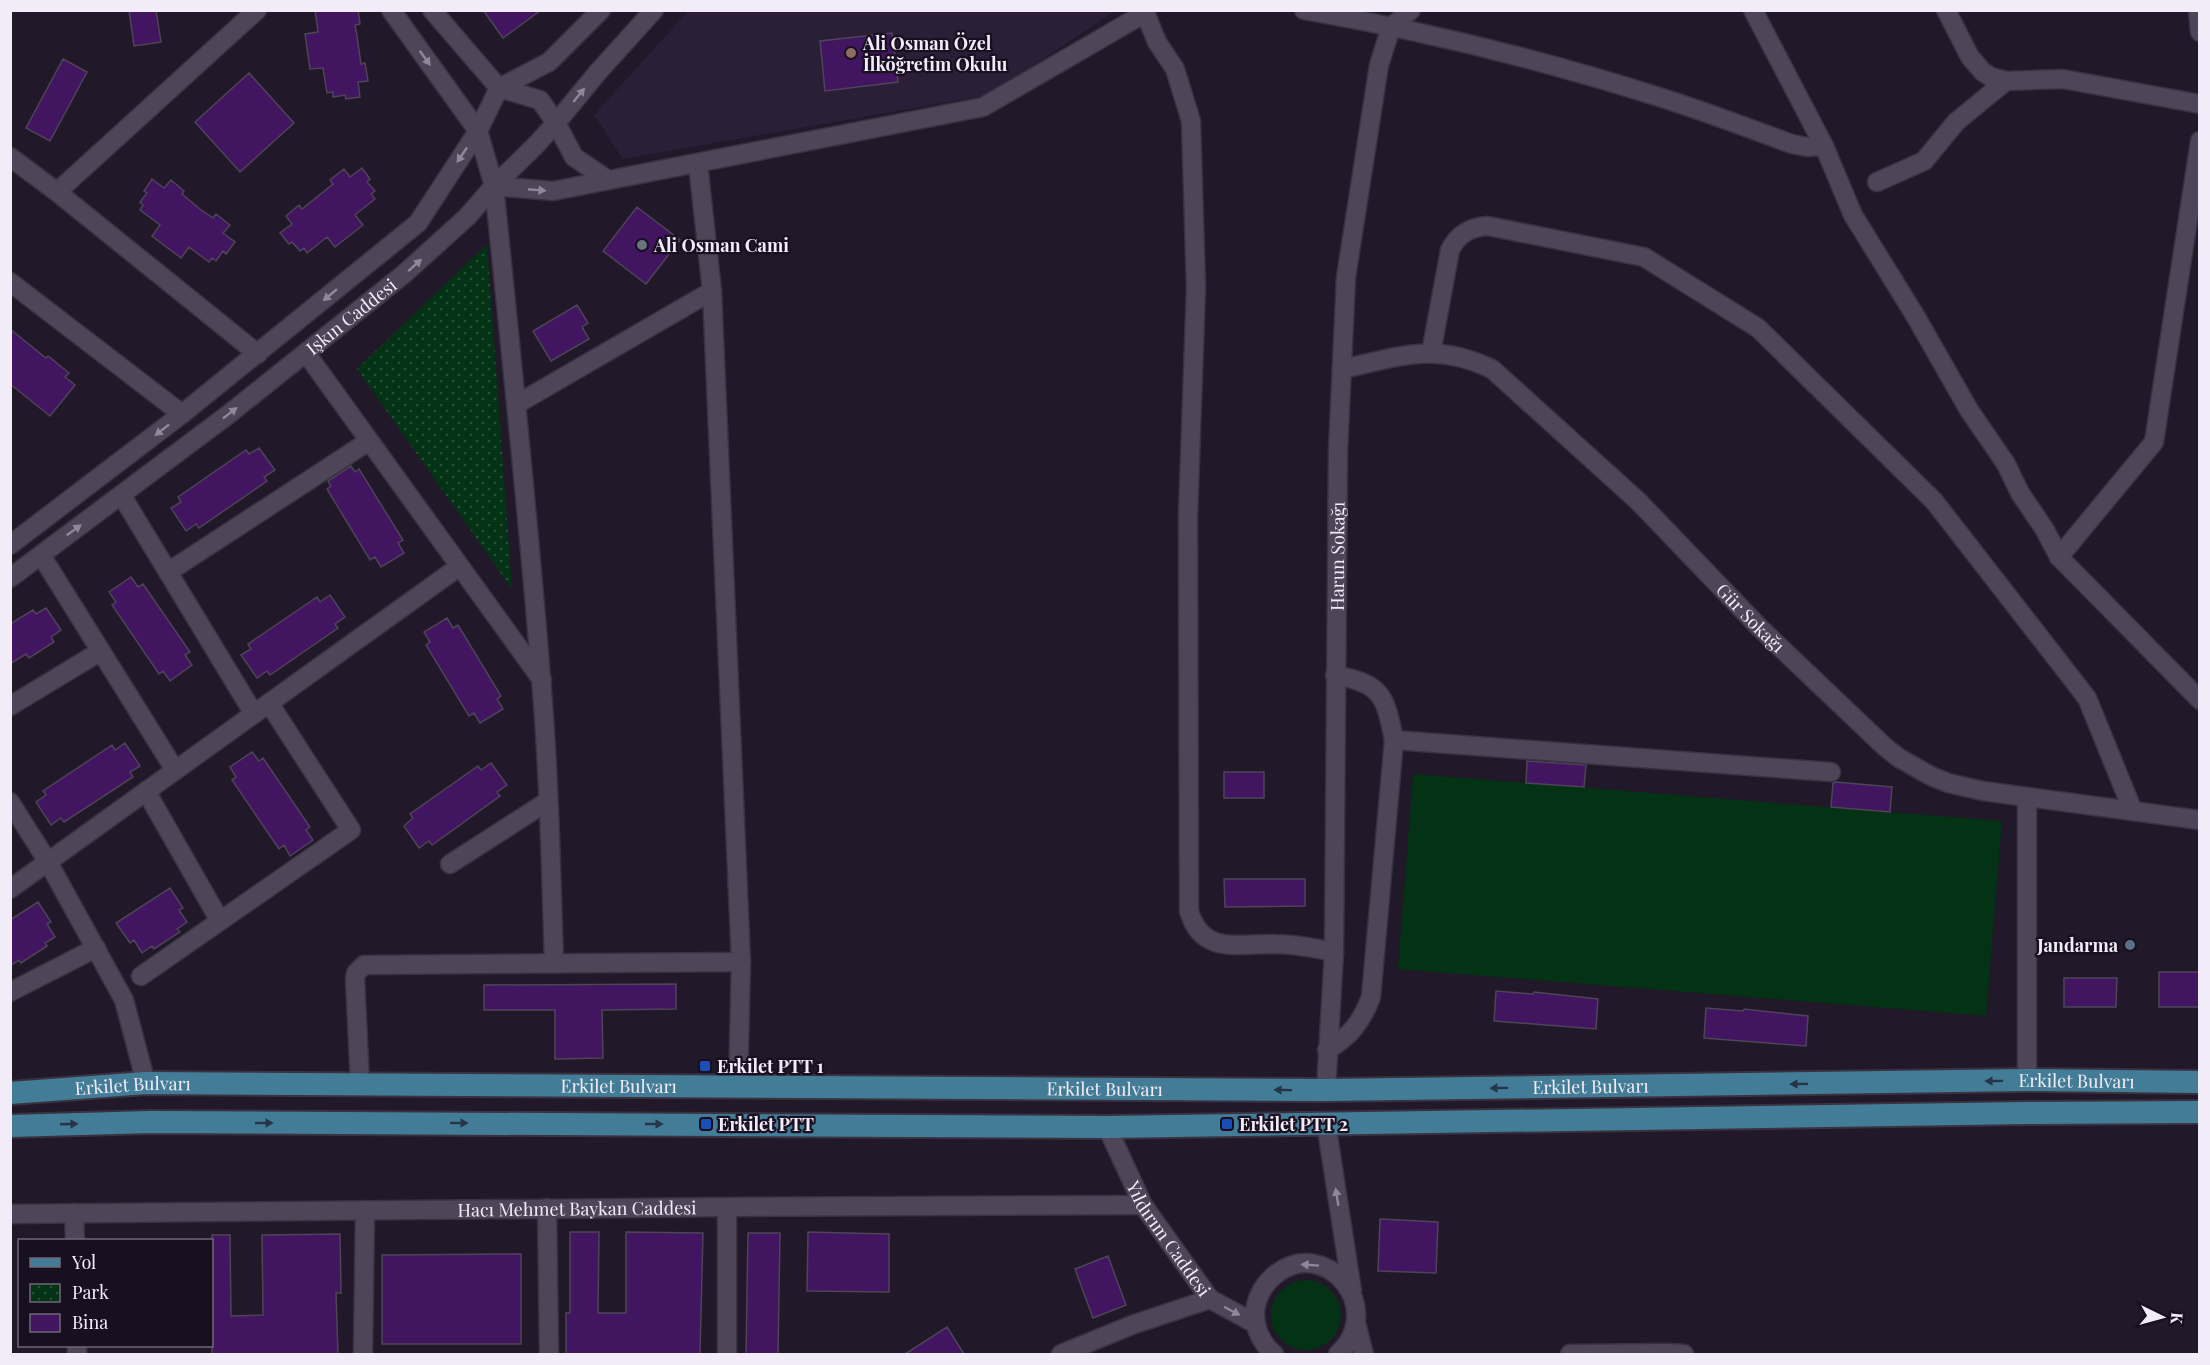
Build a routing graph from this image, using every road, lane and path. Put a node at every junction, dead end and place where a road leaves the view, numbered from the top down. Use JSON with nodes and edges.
{"nodes":[{"id":1,"x":257,"y":10,"type":"edge"},
{"id":2,"x":391,"y":10,"type":"edge"},
{"id":3,"x":432,"y":10,"type":"edge"},
{"id":4,"x":601,"y":10,"type":"edge"},
{"id":5,"x":654,"y":10,"type":"edge"},
{"id":6,"x":1304,"y":10,"type":"edge"},
{"id":7,"x":1411,"y":10,"type":"edge"},
{"id":8,"x":1753,"y":10,"type":"edge"},
{"id":9,"x":1947,"y":10,"type":"edge"},
{"id":10,"x":2198,"y":10,"type":"edge"},
{"id":11,"x":1144,"y":12,"type":"edge"},
{"id":12,"x":1392,"y":27,"type":"junction"},
{"id":13,"x":2199,"y":32,"type":"edge"},
{"id":14,"x":2006,"y":81,"type":"junction"},
{"id":15,"x":499,"y":88,"type":"junction"},
{"id":16,"x":2199,"y":104,"type":"edge"},
{"id":17,"x":556,"y":123,"type":"junction"},
{"id":18,"x":478,"y":131,"type":"junction"},
{"id":19,"x":2199,"y":141,"type":"edge"},
{"id":20,"x":1824,"y":146,"type":"junction"},
{"id":21,"x":10,"y":157,"type":"edge"},
{"id":22,"x":698,"y":164,"type":"junction"},
{"id":23,"x":608,"y":180,"type":"junction"},
{"id":24,"x":1877,"y":182,"type":"dead end"},
{"id":25,"x":494,"y":186,"type":"junction"},
{"id":26,"x":57,"y":192,"type":"junction"},
{"id":27,"x":10,"y":282,"type":"edge"},
{"id":28,"x":712,"y":291,"type":"junction"},
{"id":29,"x":306,"y":353,"type":"junction"},
{"id":30,"x":1431,"y":353,"type":"junction"},
{"id":31,"x":258,"y":354,"type":"junction"},
{"id":32,"x":1342,"y":369,"type":"junction"},
{"id":33,"x":517,"y":404,"type":"junction"},
{"id":34,"x":182,"y":414,"type":"junction"},
{"id":35,"x":369,"y":441,"type":"junction"},
{"id":36,"x":122,"y":496,"type":"junction"},
{"id":37,"x":10,"y":545,"type":"edge"},
{"id":38,"x":41,"y":555,"type":"junction"},
{"id":39,"x":2060,"y":558,"type":"junction"},
{"id":40,"x":460,"y":566,"type":"junction"},
{"id":41,"x":168,"y":572,"type":"junction"},
{"id":42,"x":10,"y":578,"type":"edge"},
{"id":43,"x":100,"y":651,"type":"junction"},
{"id":44,"x":1335,"y":675,"type":"junction"},
{"id":45,"x":542,"y":680,"type":"junction"},
{"id":46,"x":2199,"y":700,"type":"edge"},
{"id":47,"x":269,"y":703,"type":"junction"},
{"id":48,"x":10,"y":706,"type":"edge"},
{"id":49,"x":254,"y":714,"type":"junction"},
{"id":50,"x":1395,"y":740,"type":"junction"},
{"id":51,"x":175,"y":770,"type":"junction"},
{"id":52,"x":1831,"y":772,"type":"dead end"},
{"id":53,"x":146,"y":791,"type":"junction"},
{"id":54,"x":2027,"y":797,"type":"junction"},
{"id":55,"x":549,"y":801,"type":"junction"},
{"id":56,"x":10,"y":802,"type":"edge"},
{"id":57,"x":2133,"y":811,"type":"junction"},
{"id":58,"x":2199,"y":820,"type":"edge"},
{"id":59,"x":48,"y":862,"type":"junction"},
{"id":60,"x":450,"y":864,"type":"dead end"},
{"id":61,"x":10,"y":889,"type":"edge"},
{"id":62,"x":220,"y":921,"type":"junction"},
{"id":63,"x":96,"y":948,"type":"junction"},
{"id":64,"x":1334,"y":952,"type":"junction"},
{"id":65,"x":741,"y":962,"type":"junction"},
{"id":66,"x":554,"y":963,"type":"junction"},
{"id":67,"x":141,"y":976,"type":"dead end"},
{"id":68,"x":10,"y":992,"type":"edge"},
{"id":69,"x":1327,"y":1050,"type":"junction"},
{"id":70,"x":2026,"y":1080,"type":"junction"},
{"id":71,"x":2199,"y":1082,"type":"edge"},
{"id":72,"x":146,"y":1083,"type":"junction"},
{"id":73,"x":360,"y":1084,"type":"junction"},
{"id":74,"x":738,"y":1087,"type":"junction"},
{"id":75,"x":1105,"y":1088,"type":"junction"},
{"id":76,"x":1326,"y":1090,"type":"junction"},
{"id":77,"x":10,"y":1093,"type":"edge"},
{"id":78,"x":2199,"y":1112,"type":"edge"},
{"id":79,"x":1326,"y":1123,"type":"junction"},
{"id":80,"x":10,"y":1126,"type":"edge"},
{"id":81,"x":1107,"y":1127,"type":"junction"},
{"id":82,"x":1143,"y":1205,"type":"junction"},
{"id":83,"x":727,"y":1206,"type":"junction"},
{"id":84,"x":547,"y":1208,"type":"junction"},
{"id":85,"x":365,"y":1210,"type":"junction"},
{"id":86,"x":74,"y":1213,"type":"junction"},
{"id":87,"x":10,"y":1214,"type":"edge"},
{"id":88,"x":75,"y":1239,"type":"edge"},
{"id":89,"x":1353,"y":1296,"type":"junction"},
{"id":90,"x":1210,"y":1299,"type":"junction"},
{"id":91,"x":1356,"y":1323,"type":"junction"},
{"id":92,"x":1256,"y":1324,"type":"junction"},
{"id":93,"x":363,"y":1354,"type":"edge"},
{"id":94,"x":549,"y":1354,"type":"edge"},
{"id":95,"x":727,"y":1354,"type":"edge"},
{"id":96,"x":1061,"y":1354,"type":"edge"},
{"id":97,"x":1274,"y":1354,"type":"edge"},
{"id":98,"x":1338,"y":1354,"type":"edge"},
{"id":99,"x":1364,"y":1354,"type":"edge"},
{"id":100,"x":1570,"y":1354,"type":"edge"},
{"id":101,"x":1672,"y":1354,"type":"edge"}],
"edges":[{"from":1,"to":26,"type":"street"},
{"from":2,"to":18,"type":"street","one_way":true},
{"from":3,"to":15,"type":"street"},
{"from":4,"to":15,"type":"street"},
{"from":17,"to":5,"type":"street","name":"Işkın Caddesi","one_way":true},
{"from":6,"to":12,"type":"street"},
{"from":7,"to":12,"type":"street"},
{"from":8,"to":20,"type":"street"},
{"from":9,"to":14,"type":"street"},
{"from":10,"to":13,"type":"street"},
{"from":11,"to":22,"type":"street"},
{"from":11,"to":64,"type":"street"},
{"from":12,"to":20,"type":"street"},
{"from":12,"to":32,"type":"street","name":"Harun Sokağı"},
{"from":14,"to":16,"type":"street"},
{"from":14,"to":24,"type":"street"},
{"from":15,"to":17,"type":"street"},
{"from":15,"to":18,"type":"street","name":"Işkın Caddesi"},
{"from":17,"to":23,"type":"street"},
{"from":17,"to":25,"type":"street","name":"Işkın Caddesi"},
{"from":18,"to":25,"type":"street"},
{"from":18,"to":31,"type":"street","name":"Işkın Caddesi","one_way":true},
{"from":19,"to":39,"type":"street"},
{"from":20,"to":39,"type":"street"},
{"from":21,"to":26,"type":"street"},
{"from":22,"to":23,"type":"street"},
{"from":22,"to":28,"type":"street"},
{"from":25,"to":23,"type":"street","one_way":true},
{"from":29,"to":25,"type":"street","name":"Işkın Caddesi","one_way":true},
{"from":25,"to":33,"type":"street"},
{"from":26,"to":31,"type":"street"},
{"from":27,"to":34,"type":"street"},
{"from":28,"to":33,"type":"street"},
{"from":28,"to":65,"type":"street"},
{"from":29,"to":35,"type":"street"},
{"from":36,"to":29,"type":"street","name":"Işkın Caddesi","one_way":true},
{"from":30,"to":32,"type":"street","name":"Gür Sokağı"},
{"from":30,"to":54,"type":"street","name":"Gür Sokağı"},
{"from":30,"to":57,"type":"street"},
{"from":31,"to":34,"type":"street","name":"Işkın Caddesi"},
{"from":32,"to":44,"type":"street","name":"Harun Sokağı"},
{"from":33,"to":45,"type":"street"},
{"from":34,"to":37,"type":"street","name":"Işkın Caddesi","one_way":true},
{"from":35,"to":40,"type":"street"},
{"from":35,"to":41,"type":"street"},
{"from":38,"to":36,"type":"street","name":"Işkın Caddesi","one_way":true},
{"from":36,"to":41,"type":"street"},
{"from":38,"to":42,"type":"street","name":"Işkın Caddesi"},
{"from":38,"to":43,"type":"street"},
{"from":39,"to":46,"type":"street"},
{"from":40,"to":45,"type":"street"},
{"from":40,"to":47,"type":"street"},
{"from":41,"to":49,"type":"street"},
{"from":43,"to":48,"type":"street"},
{"from":43,"to":51,"type":"street"},
{"from":44,"to":50,"type":"street"},
{"from":44,"to":64,"type":"street","name":"Harun Sokağı"},
{"from":45,"to":55,"type":"street"},
{"from":47,"to":49,"type":"street"},
{"from":47,"to":62,"type":"street"},
{"from":49,"to":51,"type":"street"},
{"from":50,"to":52,"type":"street"},
{"from":50,"to":69,"type":"street"},
{"from":51,"to":53,"type":"street"},
{"from":53,"to":59,"type":"street"},
{"from":53,"to":62,"type":"street"},
{"from":54,"to":57,"type":"street","name":"Gür Sokağı"},
{"from":54,"to":70,"type":"street"},
{"from":55,"to":60,"type":"street"},
{"from":55,"to":66,"type":"street"},
{"from":56,"to":59,"type":"street"},
{"from":57,"to":58,"type":"street","name":"Gür Sokağı"},
{"from":59,"to":61,"type":"street"},
{"from":59,"to":63,"type":"street"},
{"from":62,"to":67,"type":"street"},
{"from":63,"to":68,"type":"street"},
{"from":63,"to":72,"type":"street"},
{"from":64,"to":69,"type":"street","name":"Harun Sokağı"},
{"from":65,"to":66,"type":"street"},
{"from":65,"to":74,"type":"street"},
{"from":66,"to":73,"type":"street"},
{"from":69,"to":76,"type":"street","name":"Harun Sokağı"},
{"from":70,"to":71,"type":"main road","name":"Erkilet Bulvarı"},
{"from":70,"to":76,"type":"main road","name":"Erkilet Bulvarı","one_way":true},
{"from":72,"to":73,"type":"main road","name":"Erkilet Bulvarı"},
{"from":72,"to":77,"type":"main road","name":"Erkilet Bulvarı"},
{"from":73,"to":74,"type":"main road","name":"Erkilet Bulvarı"},
{"from":74,"to":75,"type":"main road","name":"Erkilet Bulvarı"},
{"from":76,"to":75,"type":"main road","name":"Erkilet Bulvarı","one_way":true},
{"from":75,"to":81,"type":"main road"},
{"from":76,"to":79,"type":"main road"},
{"from":78,"to":79,"type":"main road","name":"Erkilet Bulvarı"},
{"from":79,"to":81,"type":"main road","name":"Erkilet Bulvarı"},
{"from":89,"to":79,"type":"street","one_way":true},
{"from":80,"to":81,"type":"main road","name":"Erkilet Bulvarı","one_way":true},
{"from":81,"to":82,"type":"street","name":"Yıldırım Caddesi"},
{"from":82,"to":83,"type":"street","name":"Hacı Mehmet Baykan Caddesi"},
{"from":82,"to":90,"type":"street","name":"Yıldırım Caddesi"},
{"from":83,"to":84,"type":"street","name":"Hacı Mehmet Baykan Caddesi"},
{"from":83,"to":95,"type":"street"},
{"from":84,"to":85,"type":"street","name":"Hacı Mehmet Baykan Caddesi"},
{"from":84,"to":94,"type":"street"},
{"from":85,"to":86,"type":"street","name":"Hacı Mehmet Baykan Caddesi"},
{"from":85,"to":93,"type":"street"},
{"from":86,"to":87,"type":"street","name":"Hacı Mehmet Baykan Caddesi"},
{"from":86,"to":88,"type":"street"},
{"from":89,"to":91,"type":"street"},
{"from":89,"to":92,"type":"street","one_way":true},
{"from":90,"to":92,"type":"street","name":"Yıldırım Caddesi","one_way":true},
{"from":90,"to":96,"type":"street"},
{"from":91,"to":98,"type":"street"},
{"from":91,"to":99,"type":"street"},
{"from":92,"to":97,"type":"street"},
{"from":100,"to":101,"type":"street"}]}
